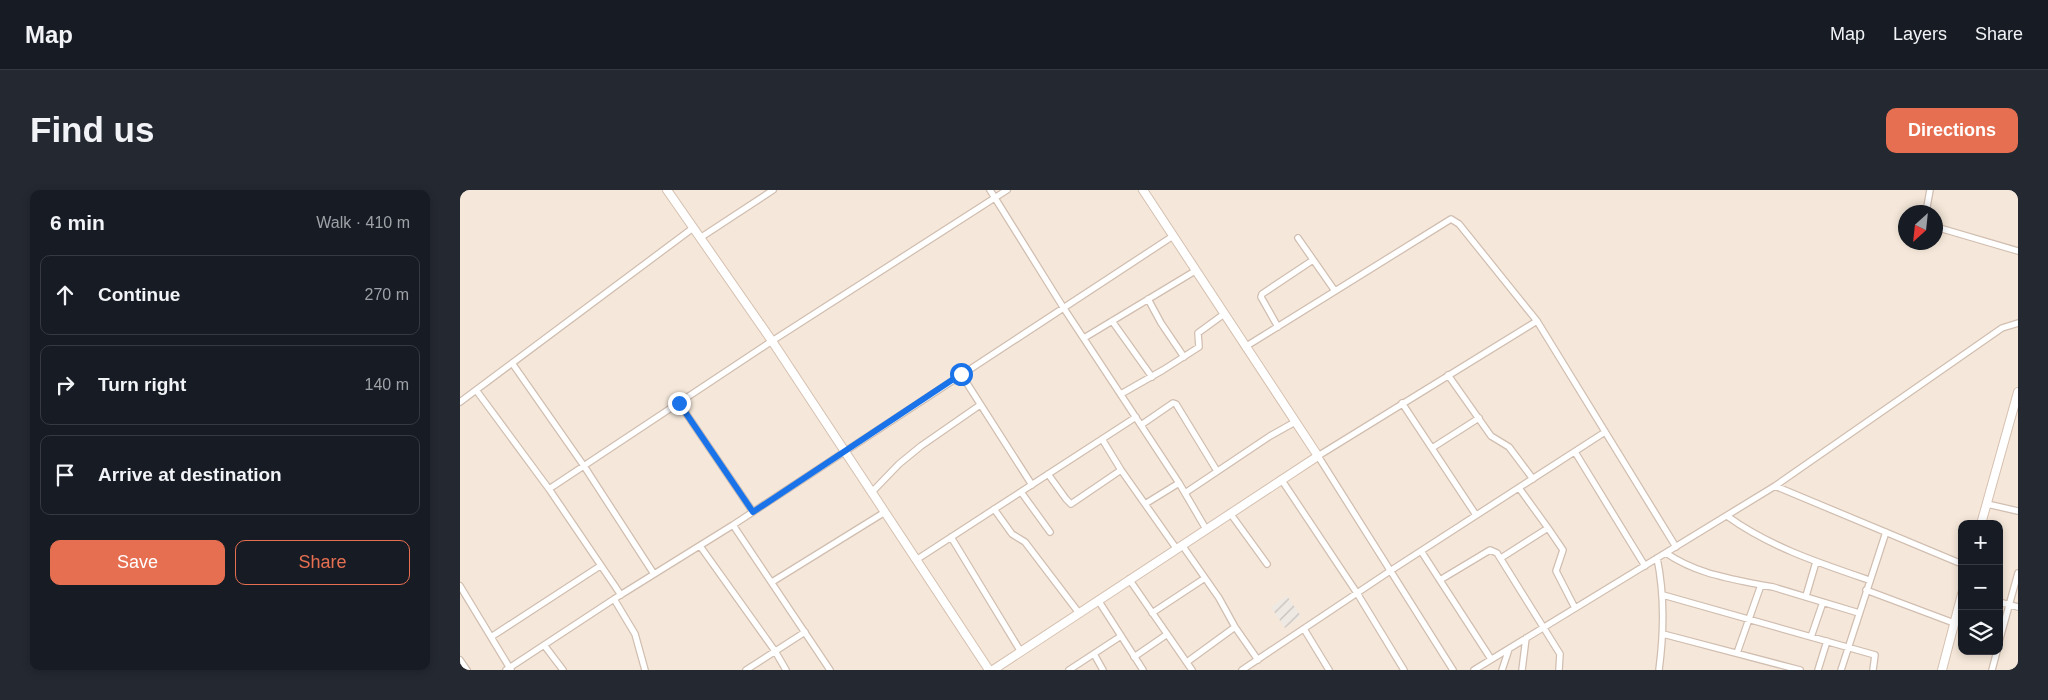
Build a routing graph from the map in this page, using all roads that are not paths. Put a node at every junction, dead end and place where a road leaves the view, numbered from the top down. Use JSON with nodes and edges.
{"nodes":[{"id":1,"x":667,"y":190,"type":"edge"},
{"id":2,"x":773,"y":190,"type":"edge"},
{"id":3,"x":990,"y":190,"type":"edge"},
{"id":4,"x":1007,"y":190,"type":"edge"},
{"id":5,"x":1143,"y":190,"type":"edge"},
{"id":6,"x":1930,"y":190,"type":"edge"},
{"id":7,"x":995,"y":198,"type":"junction"},
{"id":8,"x":1927,"y":205,"type":"edge"},
{"id":9,"x":693,"y":228,"type":"junction"},
{"id":10,"x":1943,"y":229,"type":"edge"},
{"id":11,"x":1173,"y":236,"type":"junction"},
{"id":12,"x":700,"y":238,"type":"junction"},
{"id":13,"x":1298,"y":238,"type":"dead end"},
{"id":14,"x":2018,"y":251,"type":"edge"},
{"id":15,"x":1313,"y":260,"type":"junction"},
{"id":16,"x":1196,"y":271,"type":"junction"},
{"id":17,"x":1335,"y":291,"type":"junction"},
{"id":18,"x":1148,"y":299,"type":"junction"},
{"id":19,"x":1063,"y":307,"type":"junction"},
{"id":20,"x":1224,"y":314,"type":"junction"},
{"id":21,"x":1112,"y":321,"type":"junction"},
{"id":22,"x":1536,"y":321,"type":"junction"},
{"id":23,"x":2018,"y":323,"type":"edge"},
{"id":24,"x":1278,"y":327,"type":"junction"},
{"id":25,"x":1084,"y":338,"type":"junction"},
{"id":26,"x":772,"y":341,"type":"junction"},
{"id":27,"x":1245,"y":347,"type":"junction"},
{"id":28,"x":1184,"y":357,"type":"junction"},
{"id":29,"x":512,"y":363,"type":"junction"},
{"id":30,"x":961,"y":374,"type":"junction"},
{"id":31,"x":1448,"y":375,"type":"junction"},
{"id":32,"x":1152,"y":377,"type":"junction"},
{"id":33,"x":476,"y":390,"type":"junction"},
{"id":34,"x":2018,"y":392,"type":"edge"},
{"id":35,"x":1121,"y":394,"type":"junction"},
{"id":36,"x":460,"y":402,"type":"edge"},
{"id":37,"x":679,"y":403,"type":"junction"},
{"id":38,"x":1402,"y":403,"type":"junction"},
{"id":39,"x":980,"y":404,"type":"junction"},
{"id":40,"x":2016,"y":411,"type":"edge"},
{"id":41,"x":1136,"y":417,"type":"junction"},
{"id":42,"x":1479,"y":418,"type":"junction"},
{"id":43,"x":1295,"y":422,"type":"junction"},
{"id":44,"x":1141,"y":425,"type":"junction"},
{"id":45,"x":1605,"y":432,"type":"junction"},
{"id":46,"x":1102,"y":439,"type":"junction"},
{"id":47,"x":1432,"y":448,"type":"junction"},
{"id":48,"x":844,"y":451,"type":"junction"},
{"id":49,"x":1574,"y":452,"type":"junction"},
{"id":50,"x":1318,"y":456,"type":"junction"},
{"id":51,"x":584,"y":466,"type":"junction"},
{"id":52,"x":1121,"y":470,"type":"junction"},
{"id":53,"x":1217,"y":471,"type":"junction"},
{"id":54,"x":1048,"y":474,"type":"junction"},
{"id":55,"x":1281,"y":479,"type":"junction"},
{"id":56,"x":1533,"y":479,"type":"junction"},
{"id":57,"x":1179,"y":484,"type":"junction"},
{"id":58,"x":1032,"y":485,"type":"junction"},
{"id":59,"x":1775,"y":486,"type":"junction"},
{"id":60,"x":1519,"y":488,"type":"junction"},
{"id":61,"x":549,"y":489,"type":"junction"},
{"id":62,"x":872,"y":492,"type":"junction"},
{"id":63,"x":1021,"y":492,"type":"junction"},
{"id":64,"x":1185,"y":493,"type":"junction"},
{"id":65,"x":1145,"y":504,"type":"junction"},
{"id":66,"x":1987,"y":504,"type":"junction"},
{"id":67,"x":994,"y":509,"type":"junction"},
{"id":68,"x":2018,"y":511,"type":"edge"},
{"id":69,"x":753,"y":512,"type":"junction"},
{"id":70,"x":885,"y":512,"type":"junction"},
{"id":71,"x":1230,"y":513,"type":"junction"},
{"id":72,"x":1476,"y":516,"type":"junction"},
{"id":73,"x":1727,"y":516,"type":"junction"},
{"id":74,"x":1982,"y":520,"type":"edge"},
{"id":75,"x":733,"y":525,"type":"junction"},
{"id":76,"x":1548,"y":528,"type":"junction"},
{"id":77,"x":1206,"y":529,"type":"junction"},
{"id":78,"x":1050,"y":532,"type":"dead end"},
{"id":79,"x":1886,"y":532,"type":"junction"},
{"id":80,"x":951,"y":537,"type":"junction"},
{"id":81,"x":700,"y":546,"type":"junction"},
{"id":82,"x":1179,"y":546,"type":"junction"},
{"id":83,"x":1676,"y":546,"type":"junction"},
{"id":84,"x":1421,"y":551,"type":"junction"},
{"id":85,"x":1666,"y":553,"type":"junction"},
{"id":86,"x":1501,"y":558,"type":"junction"},
{"id":87,"x":1657,"y":558,"type":"junction"},
{"id":88,"x":916,"y":560,"type":"junction"},
{"id":89,"x":1816,"y":562,"type":"junction"},
{"id":90,"x":1958,"y":562,"type":"edge"},
{"id":91,"x":1267,"y":564,"type":"dead end"},
{"id":92,"x":600,"y":566,"type":"junction"},
{"id":93,"x":1645,"y":566,"type":"junction"},
{"id":94,"x":1390,"y":571,"type":"junction"},
{"id":95,"x":2018,"y":573,"type":"edge"},
{"id":96,"x":654,"y":574,"type":"junction"},
{"id":97,"x":1205,"y":578,"type":"junction"},
{"id":98,"x":1129,"y":580,"type":"junction"},
{"id":99,"x":1440,"y":580,"type":"junction"},
{"id":100,"x":1869,"y":580,"type":"junction"},
{"id":101,"x":772,"y":582,"type":"junction"},
{"id":102,"x":1761,"y":585,"type":"junction"},
{"id":103,"x":460,"y":586,"type":"edge"},
{"id":104,"x":1866,"y":590,"type":"junction"},
{"id":105,"x":1357,"y":593,"type":"junction"},
{"id":106,"x":620,"y":595,"type":"junction"},
{"id":107,"x":1663,"y":595,"type":"junction"},
{"id":108,"x":1806,"y":596,"type":"junction"},
{"id":109,"x":614,"y":599,"type":"junction"},
{"id":110,"x":1098,"y":600,"type":"junction"},
{"id":111,"x":1823,"y":602,"type":"junction"},
{"id":112,"x":2003,"y":603,"type":"edge"},
{"id":113,"x":2009,"y":605,"type":"junction"},
{"id":114,"x":2018,"y":607,"type":"edge"},
{"id":115,"x":1575,"y":608,"type":"junction"},
{"id":116,"x":1958,"y":608,"type":"edge"},
{"id":117,"x":1152,"y":612,"type":"junction"},
{"id":118,"x":1079,"y":613,"type":"junction"},
{"id":119,"x":1859,"y":613,"type":"junction"},
{"id":120,"x":1748,"y":620,"type":"junction"},
{"id":121,"x":1954,"y":623,"type":"junction"},
{"id":122,"x":1235,"y":627,"type":"junction"},
{"id":123,"x":2003,"y":627,"type":"edge"},
{"id":124,"x":1544,"y":628,"type":"junction"},
{"id":125,"x":1304,"y":629,"type":"junction"},
{"id":126,"x":805,"y":632,"type":"junction"},
{"id":127,"x":1663,"y":634,"type":"junction"},
{"id":128,"x":1166,"y":635,"type":"junction"},
{"id":129,"x":490,"y":636,"type":"junction"},
{"id":130,"x":1120,"y":636,"type":"junction"},
{"id":131,"x":1811,"y":637,"type":"junction"},
{"id":132,"x":1526,"y":638,"type":"junction"},
{"id":133,"x":1827,"y":641,"type":"junction"},
{"id":134,"x":544,"y":645,"type":"junction"},
{"id":135,"x":1848,"y":647,"type":"junction"},
{"id":136,"x":1509,"y":649,"type":"junction"},
{"id":137,"x":775,"y":651,"type":"junction"},
{"id":138,"x":1021,"y":652,"type":"junction"},
{"id":139,"x":1737,"y":653,"type":"junction"},
{"id":140,"x":1094,"y":654,"type":"junction"},
{"id":141,"x":1996,"y":655,"type":"edge"},
{"id":142,"x":1134,"y":657,"type":"junction"},
{"id":143,"x":1491,"y":659,"type":"junction"},
{"id":144,"x":460,"y":660,"type":"edge"},
{"id":145,"x":1258,"y":660,"type":"junction"},
{"id":146,"x":1187,"y":662,"type":"junction"},
{"id":147,"x":509,"y":669,"type":"edge"},
{"id":148,"x":467,"y":670,"type":"edge"},
{"id":149,"x":563,"y":670,"type":"edge"},
{"id":150,"x":645,"y":670,"type":"edge"},
{"id":151,"x":746,"y":670,"type":"edge"},
{"id":152,"x":786,"y":670,"type":"edge"},
{"id":153,"x":830,"y":670,"type":"edge"},
{"id":154,"x":989,"y":670,"type":"edge"},
{"id":155,"x":993,"y":670,"type":"edge"},
{"id":156,"x":1069,"y":670,"type":"edge"},
{"id":157,"x":1102,"y":670,"type":"edge"},
{"id":158,"x":1143,"y":670,"type":"edge"},
{"id":159,"x":1192,"y":670,"type":"edge"},
{"id":160,"x":1242,"y":670,"type":"edge"},
{"id":161,"x":1329,"y":670,"type":"edge"},
{"id":162,"x":1404,"y":670,"type":"edge"},
{"id":163,"x":1453,"y":670,"type":"edge"},
{"id":164,"x":1474,"y":670,"type":"edge"},
{"id":165,"x":1502,"y":670,"type":"edge"},
{"id":166,"x":1522,"y":670,"type":"edge"},
{"id":167,"x":1559,"y":670,"type":"edge"},
{"id":168,"x":1659,"y":670,"type":"edge"},
{"id":169,"x":1800,"y":670,"type":"edge"},
{"id":170,"x":1818,"y":670,"type":"edge"},
{"id":171,"x":1841,"y":670,"type":"edge"},
{"id":172,"x":1873,"y":670,"type":"edge"},
{"id":173,"x":1942,"y":670,"type":"edge"},
{"id":174,"x":1992,"y":670,"type":"edge"}],
"edges":[{"from":1,"to":9,"type":"street"},
{"from":2,"to":12,"type":"street"},
{"from":3,"to":7,"type":"street"},
{"from":4,"to":7,"type":"street"},
{"from":5,"to":11,"type":"street"},
{"from":6,"to":8,"type":"street"},
{"from":7,"to":19,"type":"street"},
{"from":7,"to":26,"type":"street"},
{"from":9,"to":12,"type":"street"},
{"from":9,"to":29,"type":"street"},
{"from":10,"to":14,"type":"street"},
{"from":11,"to":16,"type":"street"},
{"from":11,"to":19,"type":"street"},
{"from":12,"to":26,"type":"street"},
{"from":13,"to":15,"type":"street"},
{"from":15,"to":17,"type":"street"},
{"from":15,"to":24,"type":"street"},
{"from":16,"to":18,"type":"street"},
{"from":16,"to":20,"type":"street"},
{"from":17,"to":22,"type":"street"},
{"from":17,"to":24,"type":"street"},
{"from":18,"to":21,"type":"street"},
{"from":18,"to":28,"type":"street"},
{"from":19,"to":25,"type":"street"},
{"from":19,"to":30,"type":"street"},
{"from":20,"to":27,"type":"street"},
{"from":20,"to":28,"type":"street"},
{"from":21,"to":25,"type":"street"},
{"from":21,"to":32,"type":"street"},
{"from":22,"to":31,"type":"street"},
{"from":22,"to":45,"type":"street"},
{"from":23,"to":59,"type":"street"},
{"from":24,"to":27,"type":"street"},
{"from":25,"to":35,"type":"street"},
{"from":26,"to":37,"type":"street"},
{"from":26,"to":48,"type":"street"},
{"from":27,"to":43,"type":"street"},
{"from":28,"to":32,"type":"street"},
{"from":29,"to":33,"type":"street"},
{"from":29,"to":51,"type":"street"},
{"from":30,"to":39,"type":"street"},
{"from":30,"to":48,"type":"street"},
{"from":31,"to":38,"type":"street"},
{"from":31,"to":42,"type":"street"},
{"from":32,"to":35,"type":"street"},
{"from":33,"to":36,"type":"street"},
{"from":33,"to":61,"type":"street"},
{"from":34,"to":40,"type":"street"},
{"from":35,"to":41,"type":"street"},
{"from":37,"to":51,"type":"street"},
{"from":37,"to":69,"type":"street"},
{"from":38,"to":47,"type":"street"},
{"from":38,"to":50,"type":"street"},
{"from":39,"to":58,"type":"street"},
{"from":39,"to":62,"type":"street"},
{"from":40,"to":66,"type":"street"},
{"from":41,"to":44,"type":"street"},
{"from":41,"to":46,"type":"street"},
{"from":42,"to":47,"type":"street"},
{"from":42,"to":56,"type":"street"},
{"from":43,"to":50,"type":"street"},
{"from":43,"to":53,"type":"street"},
{"from":44,"to":53,"type":"street"},
{"from":44,"to":57,"type":"street"},
{"from":45,"to":49,"type":"street"},
{"from":45,"to":83,"type":"street"},
{"from":46,"to":52,"type":"street"},
{"from":46,"to":54,"type":"street"},
{"from":47,"to":72,"type":"street"},
{"from":48,"to":62,"type":"street"},
{"from":48,"to":69,"type":"street"},
{"from":49,"to":56,"type":"street"},
{"from":49,"to":93,"type":"street"},
{"from":50,"to":55,"type":"street"},
{"from":50,"to":94,"type":"street"},
{"from":51,"to":61,"type":"street"},
{"from":51,"to":96,"type":"street"},
{"from":52,"to":54,"type":"street"},
{"from":52,"to":65,"type":"street"},
{"from":53,"to":64,"type":"street"},
{"from":54,"to":58,"type":"street"},
{"from":55,"to":71,"type":"street"},
{"from":55,"to":105,"type":"street"},
{"from":56,"to":60,"type":"street"},
{"from":57,"to":64,"type":"street"},
{"from":57,"to":65,"type":"street"},
{"from":58,"to":63,"type":"street"},
{"from":59,"to":73,"type":"street"},
{"from":59,"to":79,"type":"street"},
{"from":60,"to":72,"type":"street"},
{"from":60,"to":76,"type":"street"},
{"from":61,"to":92,"type":"street"},
{"from":62,"to":70,"type":"street"},
{"from":63,"to":67,"type":"street"},
{"from":63,"to":78,"type":"street"},
{"from":64,"to":77,"type":"street"},
{"from":65,"to":82,"type":"street"},
{"from":66,"to":68,"type":"street"},
{"from":66,"to":74,"type":"street"},
{"from":67,"to":80,"type":"street"},
{"from":67,"to":118,"type":"street"},
{"from":69,"to":75,"type":"street"},
{"from":70,"to":88,"type":"street"},
{"from":70,"to":101,"type":"street"},
{"from":71,"to":77,"type":"street"},
{"from":71,"to":91,"type":"street"},
{"from":72,"to":84,"type":"street"},
{"from":73,"to":83,"type":"street"},
{"from":73,"to":89,"type":"street"},
{"from":75,"to":81,"type":"street"},
{"from":75,"to":101,"type":"street"},
{"from":76,"to":86,"type":"street"},
{"from":76,"to":115,"type":"street"},
{"from":77,"to":82,"type":"street"},
{"from":79,"to":90,"type":"street"},
{"from":79,"to":100,"type":"street"},
{"from":80,"to":88,"type":"street"},
{"from":80,"to":138,"type":"street"},
{"from":81,"to":96,"type":"street"},
{"from":81,"to":137,"type":"street"},
{"from":82,"to":97,"type":"street"},
{"from":82,"to":98,"type":"street"},
{"from":83,"to":85,"type":"street"},
{"from":84,"to":94,"type":"street"},
{"from":84,"to":99,"type":"street"},
{"from":85,"to":87,"type":"street"},
{"from":85,"to":102,"type":"street"},
{"from":86,"to":99,"type":"street"},
{"from":86,"to":124,"type":"street"},
{"from":87,"to":93,"type":"street"},
{"from":87,"to":107,"type":"street"},
{"from":88,"to":154,"type":"street"},
{"from":89,"to":100,"type":"street"},
{"from":89,"to":108,"type":"street"},
{"from":92,"to":106,"type":"street"},
{"from":92,"to":129,"type":"street"},
{"from":93,"to":115,"type":"street"},
{"from":94,"to":105,"type":"street"},
{"from":94,"to":163,"type":"street"},
{"from":95,"to":113,"type":"street"},
{"from":96,"to":106,"type":"street"},
{"from":97,"to":117,"type":"street"},
{"from":97,"to":122,"type":"street"},
{"from":98,"to":110,"type":"street"},
{"from":98,"to":117,"type":"street"},
{"from":99,"to":143,"type":"street"},
{"from":100,"to":104,"type":"street"},
{"from":101,"to":126,"type":"street"},
{"from":102,"to":108,"type":"street"},
{"from":102,"to":120,"type":"street"},
{"from":103,"to":129,"type":"street"},
{"from":104,"to":119,"type":"street"},
{"from":104,"to":121,"type":"street"},
{"from":105,"to":125,"type":"street"},
{"from":105,"to":162,"type":"street"},
{"from":106,"to":109,"type":"street"},
{"from":107,"to":120,"type":"street"},
{"from":107,"to":127,"type":"street"},
{"from":108,"to":111,"type":"street"},
{"from":109,"to":134,"type":"street"},
{"from":109,"to":150,"type":"street"},
{"from":110,"to":118,"type":"street"},
{"from":110,"to":130,"type":"street"},
{"from":111,"to":119,"type":"street"},
{"from":111,"to":131,"type":"street"},
{"from":112,"to":113,"type":"street"},
{"from":113,"to":114,"type":"street"},
{"from":113,"to":123,"type":"street"},
{"from":115,"to":124,"type":"street"},
{"from":116,"to":121,"type":"street"},
{"from":117,"to":128,"type":"street"},
{"from":118,"to":138,"type":"street"},
{"from":119,"to":135,"type":"street"},
{"from":120,"to":131,"type":"street"},
{"from":120,"to":139,"type":"street"},
{"from":121,"to":173,"type":"street"},
{"from":122,"to":145,"type":"street"},
{"from":122,"to":146,"type":"street"},
{"from":124,"to":132,"type":"street"},
{"from":124,"to":167,"type":"street"},
{"from":125,"to":145,"type":"street"},
{"from":125,"to":161,"type":"street"},
{"from":126,"to":137,"type":"street"},
{"from":126,"to":153,"type":"street"},
{"from":127,"to":139,"type":"street"},
{"from":127,"to":168,"type":"street"},
{"from":128,"to":142,"type":"street"},
{"from":128,"to":146,"type":"street"},
{"from":129,"to":147,"type":"street"},
{"from":130,"to":140,"type":"street"},
{"from":130,"to":142,"type":"street"},
{"from":131,"to":133,"type":"street"},
{"from":132,"to":136,"type":"street"},
{"from":132,"to":166,"type":"street"},
{"from":133,"to":135,"type":"street"},
{"from":133,"to":170,"type":"street"},
{"from":134,"to":147,"type":"street"},
{"from":134,"to":149,"type":"street"},
{"from":135,"to":171,"type":"street"},
{"from":135,"to":172,"type":"street"},
{"from":136,"to":143,"type":"street"},
{"from":136,"to":165,"type":"street"},
{"from":137,"to":151,"type":"street"},
{"from":137,"to":152,"type":"street"},
{"from":138,"to":155,"type":"street"},
{"from":139,"to":169,"type":"street"},
{"from":140,"to":156,"type":"street"},
{"from":140,"to":157,"type":"street"},
{"from":141,"to":174,"type":"street"},
{"from":142,"to":158,"type":"street"},
{"from":143,"to":164,"type":"street"},
{"from":144,"to":148,"type":"street"},
{"from":145,"to":160,"type":"street"},
{"from":146,"to":159,"type":"street"}]}
